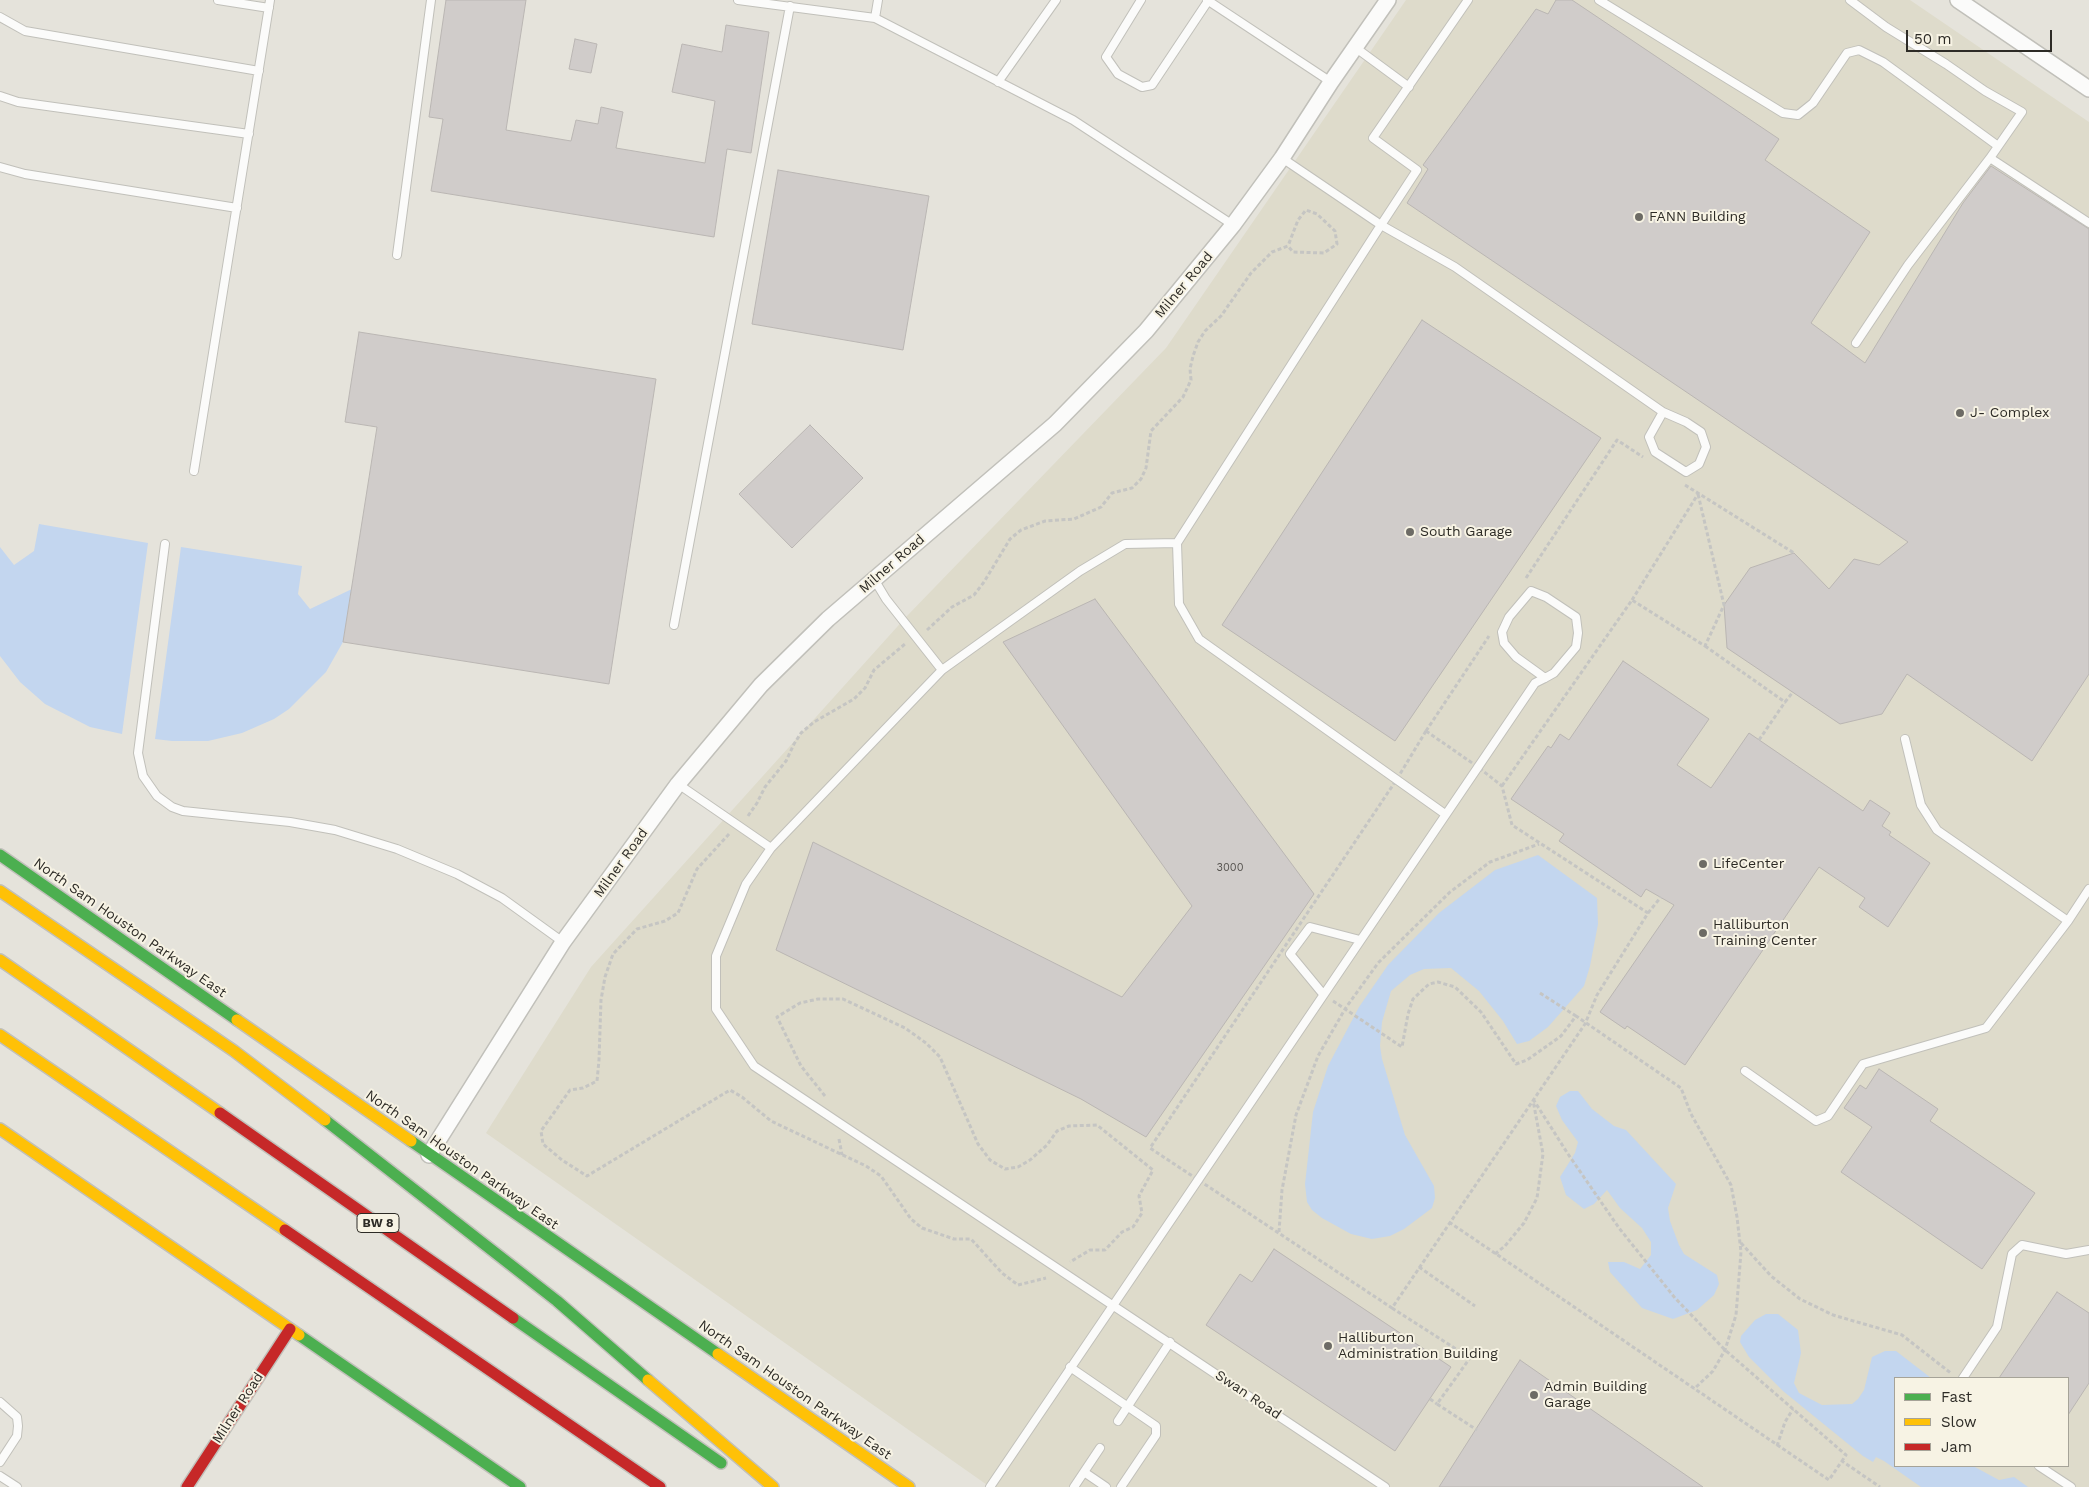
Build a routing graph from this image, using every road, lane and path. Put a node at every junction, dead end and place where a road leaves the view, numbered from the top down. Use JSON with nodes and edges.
{"nodes":[{"id":1,"x":218,"y":0,"type":"edge"},
{"id":2,"x":432,"y":0,"type":"edge"},
{"id":3,"x":738,"y":0,"type":"edge"},
{"id":4,"x":878,"y":0,"type":"edge"},
{"id":5,"x":1056,"y":0,"type":"edge"},
{"id":6,"x":1141,"y":0,"type":"edge"},
{"id":7,"x":1207,"y":0,"type":"edge"},
{"id":8,"x":1388,"y":0,"type":"edge"},
{"id":9,"x":1468,"y":0,"type":"edge"},
{"id":10,"x":1599,"y":0,"type":"edge"},
{"id":11,"x":1850,"y":0,"type":"edge"},
{"id":12,"x":1958,"y":0,"type":"edge"},
{"id":13,"x":270,"y":4,"type":"edge"},
{"id":14,"x":790,"y":6,"type":"junction"},
{"id":15,"x":0,"y":17,"type":"edge"},
{"id":16,"x":875,"y":18,"type":"junction"},
{"id":17,"x":1356,"y":48,"type":"junction"},
{"id":18,"x":259,"y":71,"type":"junction"},
{"id":19,"x":998,"y":82,"type":"junction"},
{"id":20,"x":1330,"y":82,"type":"junction"},
{"id":21,"x":1409,"y":87,"type":"junction"},
{"id":22,"x":2089,"y":89,"type":"edge"},
{"id":23,"x":0,"y":96,"type":"edge"},
{"id":24,"x":249,"y":134,"type":"junction"},
{"id":25,"x":1998,"y":146,"type":"junction"},
{"id":26,"x":1282,"y":158,"type":"junction"},
{"id":27,"x":1990,"y":158,"type":"junction"},
{"id":28,"x":0,"y":168,"type":"edge"},
{"id":29,"x":237,"y":208,"type":"junction"},
{"id":30,"x":2089,"y":223,"type":"edge"},
{"id":31,"x":1233,"y":225,"type":"junction"},
{"id":32,"x":1381,"y":225,"type":"junction"},
{"id":33,"x":1288,"y":246,"type":"junction"},
{"id":34,"x":396,"y":255,"type":"dead end"},
{"id":35,"x":1856,"y":343,"type":"dead end"},
{"id":36,"x":1663,"y":412,"type":"junction"},
{"id":37,"x":1650,"y":462,"type":"dead end"},
{"id":38,"x":194,"y":471,"type":"dead end"},
{"id":39,"x":1682,"y":483,"type":"dead end"},
{"id":40,"x":1698,"y":494,"type":"junction"},
{"id":41,"x":1177,"y":543,"type":"junction"},
{"id":42,"x":165,"y":544,"type":"dead end"},
{"id":43,"x":1794,"y":553,"type":"dead end"},
{"id":44,"x":874,"y":579,"type":"junction"},
{"id":45,"x":1524,"y":582,"type":"dead end"},
{"id":46,"x":1632,"y":600,"type":"junction"},
{"id":47,"x":674,"y":625,"type":"dead end"},
{"id":48,"x":1492,"y":632,"type":"dead end"},
{"id":49,"x":916,"y":637,"type":"junction"},
{"id":50,"x":1705,"y":646,"type":"junction"},
{"id":51,"x":942,"y":670,"type":"junction"},
{"id":52,"x":1546,"y":678,"type":"junction"},
{"id":53,"x":1793,"y":692,"type":"dead end"},
{"id":54,"x":1785,"y":702,"type":"junction"},
{"id":55,"x":1426,"y":731,"type":"junction"},
{"id":56,"x":1905,"y":739,"type":"dead end"},
{"id":57,"x":1759,"y":740,"type":"dead end"},
{"id":58,"x":1478,"y":767,"type":"junction"},
{"id":59,"x":1396,"y":779,"type":"junction"},
{"id":60,"x":678,"y":784,"type":"junction"},
{"id":61,"x":1502,"y":786,"type":"junction"},
{"id":62,"x":1445,"y":814,"type":"junction"},
{"id":63,"x":738,"y":825,"type":"junction"},
{"id":64,"x":1539,"y":844,"type":"junction"},
{"id":65,"x":771,"y":848,"type":"junction"},
{"id":66,"x":0,"y":855,"type":"edge"},
{"id":67,"x":2089,"y":889,"type":"edge"},
{"id":68,"x":0,"y":891,"type":"edge"},
{"id":69,"x":1660,"y":897,"type":"dead end"},
{"id":70,"x":1648,"y":913,"type":"junction"},
{"id":71,"x":2068,"y":921,"type":"junction"},
{"id":72,"x":1360,"y":940,"type":"junction"},
{"id":73,"x":563,"y":942,"type":"junction"},
{"id":74,"x":0,"y":960,"type":"edge"},
{"id":75,"x":1540,"y":993,"type":"dead end"},
{"id":76,"x":1323,"y":994,"type":"junction"},
{"id":77,"x":1345,"y":1009,"type":"junction"},
{"id":78,"x":1576,"y":1016,"type":"junction"},
{"id":79,"x":1585,"y":1024,"type":"junction"},
{"id":80,"x":0,"y":1035,"type":"edge"},
{"id":81,"x":1745,"y":1071,"type":"dead end"},
{"id":82,"x":1533,"y":1099,"type":"junction"},
{"id":83,"x":836,"y":1121,"type":"junction"},
{"id":84,"x":0,"y":1129,"type":"edge"},
{"id":85,"x":429,"y":1155,"type":"junction"},
{"id":86,"x":842,"y":1155,"type":"junction"},
{"id":87,"x":1197,"y":1179,"type":"junction"},
{"id":88,"x":1449,"y":1222,"type":"junction"},
{"id":89,"x":1278,"y":1233,"type":"junction"},
{"id":90,"x":1740,"y":1242,"type":"junction"},
{"id":91,"x":2089,"y":1250,"type":"edge"},
{"id":92,"x":1495,"y":1254,"type":"junction"},
{"id":93,"x":1419,"y":1267,"type":"junction"},
{"id":94,"x":1060,"y":1269,"type":"junction"},
{"id":95,"x":1112,"y":1304,"type":"junction"},
{"id":96,"x":1475,"y":1306,"type":"dead end"},
{"id":97,"x":1392,"y":1308,"type":"junction"},
{"id":98,"x":290,"y":1329,"type":"junction"},
{"id":99,"x":1170,"y":1342,"type":"junction"},
{"id":100,"x":1725,"y":1350,"type":"junction"},
{"id":101,"x":1070,"y":1367,"type":"junction"},
{"id":102,"x":1953,"y":1377,"type":"edge"},
{"id":103,"x":1964,"y":1377,"type":"edge"},
{"id":104,"x":1694,"y":1389,"type":"junction"},
{"id":105,"x":1430,"y":1399,"type":"dead end"},
{"id":106,"x":0,"y":1402,"type":"edge"},
{"id":107,"x":1438,"y":1404,"type":"junction"},
{"id":108,"x":1128,"y":1406,"type":"junction"},
{"id":109,"x":1792,"y":1409,"type":"junction"},
{"id":110,"x":1118,"y":1421,"type":"dead end"},
{"id":111,"x":1476,"y":1430,"type":"dead end"},
{"id":112,"x":1777,"y":1446,"type":"junction"},
{"id":113,"x":1100,"y":1448,"type":"dead end"},
{"id":114,"x":1842,"y":1461,"type":"junction"},
{"id":115,"x":0,"y":1462,"type":"edge"},
{"id":116,"x":2041,"y":1467,"type":"edge"},
{"id":117,"x":731,"y":1470,"type":"dead end"},
{"id":118,"x":1084,"y":1472,"type":"junction"},
{"id":119,"x":0,"y":1476,"type":"edge"},
{"id":120,"x":17,"y":1487,"type":"edge"},
{"id":121,"x":187,"y":1487,"type":"edge"},
{"id":122,"x":520,"y":1487,"type":"edge"},
{"id":123,"x":660,"y":1487,"type":"edge"},
{"id":124,"x":772,"y":1487,"type":"edge"},
{"id":125,"x":909,"y":1487,"type":"edge"},
{"id":126,"x":990,"y":1487,"type":"edge"},
{"id":127,"x":1074,"y":1487,"type":"edge"},
{"id":128,"x":1106,"y":1487,"type":"edge"},
{"id":129,"x":1121,"y":1487,"type":"edge"},
{"id":130,"x":1385,"y":1487,"type":"edge"},
{"id":131,"x":1880,"y":1487,"type":"edge"},
{"id":132,"x":2072,"y":1487,"type":"edge"}],
"edges":[{"from":1,"to":13,"type":"lane"},
{"from":2,"to":34,"type":"lane"},
{"from":3,"to":14,"type":"lane"},
{"from":4,"to":16,"type":"lane"},
{"from":5,"to":19,"type":"lane"},
{"from":6,"to":7,"type":"lane"},
{"from":7,"to":20,"type":"lane"},
{"from":8,"to":17,"type":"street","name":"Milner Road"},
{"from":9,"to":21,"type":"lane"},
{"from":10,"to":25,"type":"lane"},
{"from":11,"to":25,"type":"lane"},
{"from":12,"to":22,"type":"street"},
{"from":13,"to":18,"type":"lane"},
{"from":14,"to":16,"type":"lane"},
{"from":14,"to":47,"type":"lane"},
{"from":15,"to":18,"type":"lane"},
{"from":16,"to":19,"type":"lane"},
{"from":17,"to":20,"type":"street","name":"Milner Road"},
{"from":17,"to":21,"type":"lane"},
{"from":18,"to":24,"type":"lane"},
{"from":19,"to":31,"type":"lane"},
{"from":20,"to":26,"type":"street","name":"Milner Road"},
{"from":21,"to":32,"type":"lane"},
{"from":23,"to":24,"type":"lane"},
{"from":24,"to":29,"type":"lane"},
{"from":25,"to":27,"type":"lane"},
{"from":26,"to":31,"type":"street","name":"Milner Road"},
{"from":26,"to":32,"type":"lane"},
{"from":27,"to":30,"type":"lane"},
{"from":27,"to":35,"type":"lane"},
{"from":28,"to":29,"type":"lane"},
{"from":29,"to":38,"type":"lane"},
{"from":31,"to":44,"type":"street","name":"Milner Road"},
{"from":32,"to":36,"type":"lane"},
{"from":32,"to":41,"type":"lane"},
{"from":33,"to":33,"type":"path"},
{"from":33,"to":49,"type":"path"},
{"from":36,"to":36,"type":"lane"},
{"from":37,"to":45,"type":"path"},
{"from":39,"to":40,"type":"path"},
{"from":40,"to":43,"type":"path"},
{"from":40,"to":46,"type":"path"},
{"from":40,"to":50,"type":"path"},
{"from":41,"to":51,"type":"lane","name":"Swan Road"},
{"from":41,"to":59,"type":"lane"},
{"from":42,"to":73,"type":"lane"},
{"from":44,"to":49,"type":"lane"},
{"from":44,"to":60,"type":"street","name":"Milner Road"},
{"from":46,"to":50,"type":"path"},
{"from":46,"to":61,"type":"path"},
{"from":48,"to":55,"type":"path"},
{"from":49,"to":51,"type":"lane"},
{"from":49,"to":63,"type":"path"},
{"from":50,"to":54,"type":"path"},
{"from":51,"to":65,"type":"lane","name":"Swan Road"},
{"from":52,"to":52,"type":"lane"},
{"from":52,"to":58,"type":"lane"},
{"from":53,"to":54,"type":"path"},
{"from":54,"to":57,"type":"path"},
{"from":55,"to":58,"type":"path"},
{"from":55,"to":59,"type":"path"},
{"from":56,"to":71,"type":"lane"},
{"from":58,"to":61,"type":"path"},
{"from":58,"to":62,"type":"lane"},
{"from":59,"to":62,"type":"lane"},
{"from":59,"to":87,"type":"path"},
{"from":60,"to":63,"type":"lane"},
{"from":60,"to":73,"type":"street","name":"Milner Road"},
{"from":61,"to":64,"type":"path"},
{"from":62,"to":72,"type":"lane"},
{"from":63,"to":65,"type":"lane"},
{"from":63,"to":86,"type":"path"},
{"from":64,"to":70,"type":"path"},
{"from":64,"to":77,"type":"path"},
{"from":65,"to":83,"type":"lane","name":"Swan Road"},
{"from":66,"to":85,"type":"main road","name":"North Sam Houston Parkway East"},
{"from":67,"to":71,"type":"lane"},
{"from":68,"to":124,"type":"main road"},
{"from":69,"to":70,"type":"path"},
{"from":70,"to":79,"type":"path"},
{"from":71,"to":81,"type":"lane"},
{"from":72,"to":76,"type":"lane"},
{"from":72,"to":76,"type":"lane"},
{"from":73,"to":85,"type":"street","name":"Milner Road"},
{"from":74,"to":117,"type":"main road","number":"BW 8"},
{"from":75,"to":78,"type":"path"},
{"from":76,"to":87,"type":"lane"},
{"from":77,"to":78,"type":"path"},
{"from":77,"to":89,"type":"path"},
{"from":78,"to":79,"type":"path"},
{"from":79,"to":82,"type":"path"},
{"from":79,"to":90,"type":"path"},
{"from":80,"to":123,"type":"main road"},
{"from":82,"to":88,"type":"path"},
{"from":82,"to":92,"type":"path"},
{"from":82,"to":100,"type":"path"},
{"from":83,"to":86,"type":"path"},
{"from":83,"to":94,"type":"lane","name":"Swan Road"},
{"from":83,"to":94,"type":"path"},
{"from":84,"to":98,"type":"main road"},
{"from":85,"to":125,"type":"main road","name":"North Sam Houston Parkway East"},
{"from":86,"to":94,"type":"path"},
{"from":87,"to":89,"type":"path"},
{"from":87,"to":95,"type":"lane"},
{"from":88,"to":92,"type":"path"},
{"from":88,"to":93,"type":"path"},
{"from":89,"to":97,"type":"path"},
{"from":90,"to":100,"type":"path"},
{"from":90,"to":102,"type":"path"},
{"from":91,"to":103,"type":"lane"},
{"from":92,"to":104,"type":"path"},
{"from":93,"to":96,"type":"path"},
{"from":93,"to":97,"type":"path"},
{"from":94,"to":95,"type":"lane","name":"Swan Road"},
{"from":95,"to":99,"type":"lane","name":"Swan Road"},
{"from":95,"to":101,"type":"lane"},
{"from":97,"to":107,"type":"path"},
{"from":98,"to":121,"type":"main road","name":"Milner Road"},
{"from":98,"to":122,"type":"main road"},
{"from":99,"to":108,"type":"lane"},
{"from":99,"to":130,"type":"lane","name":"Swan Road"},
{"from":100,"to":104,"type":"path"},
{"from":100,"to":109,"type":"path"},
{"from":101,"to":108,"type":"lane"},
{"from":101,"to":126,"type":"lane"},
{"from":104,"to":112,"type":"path"},
{"from":105,"to":107,"type":"path"},
{"from":106,"to":115,"type":"lane"},
{"from":107,"to":111,"type":"path"},
{"from":108,"to":110,"type":"lane"},
{"from":108,"to":129,"type":"lane"},
{"from":109,"to":112,"type":"path"},
{"from":109,"to":114,"type":"path"},
{"from":112,"to":114,"type":"path"},
{"from":113,"to":118,"type":"lane"},
{"from":114,"to":131,"type":"path"},
{"from":116,"to":132,"type":"lane"},
{"from":118,"to":127,"type":"lane"},
{"from":118,"to":128,"type":"lane"},
{"from":119,"to":120,"type":"lane"}]}
